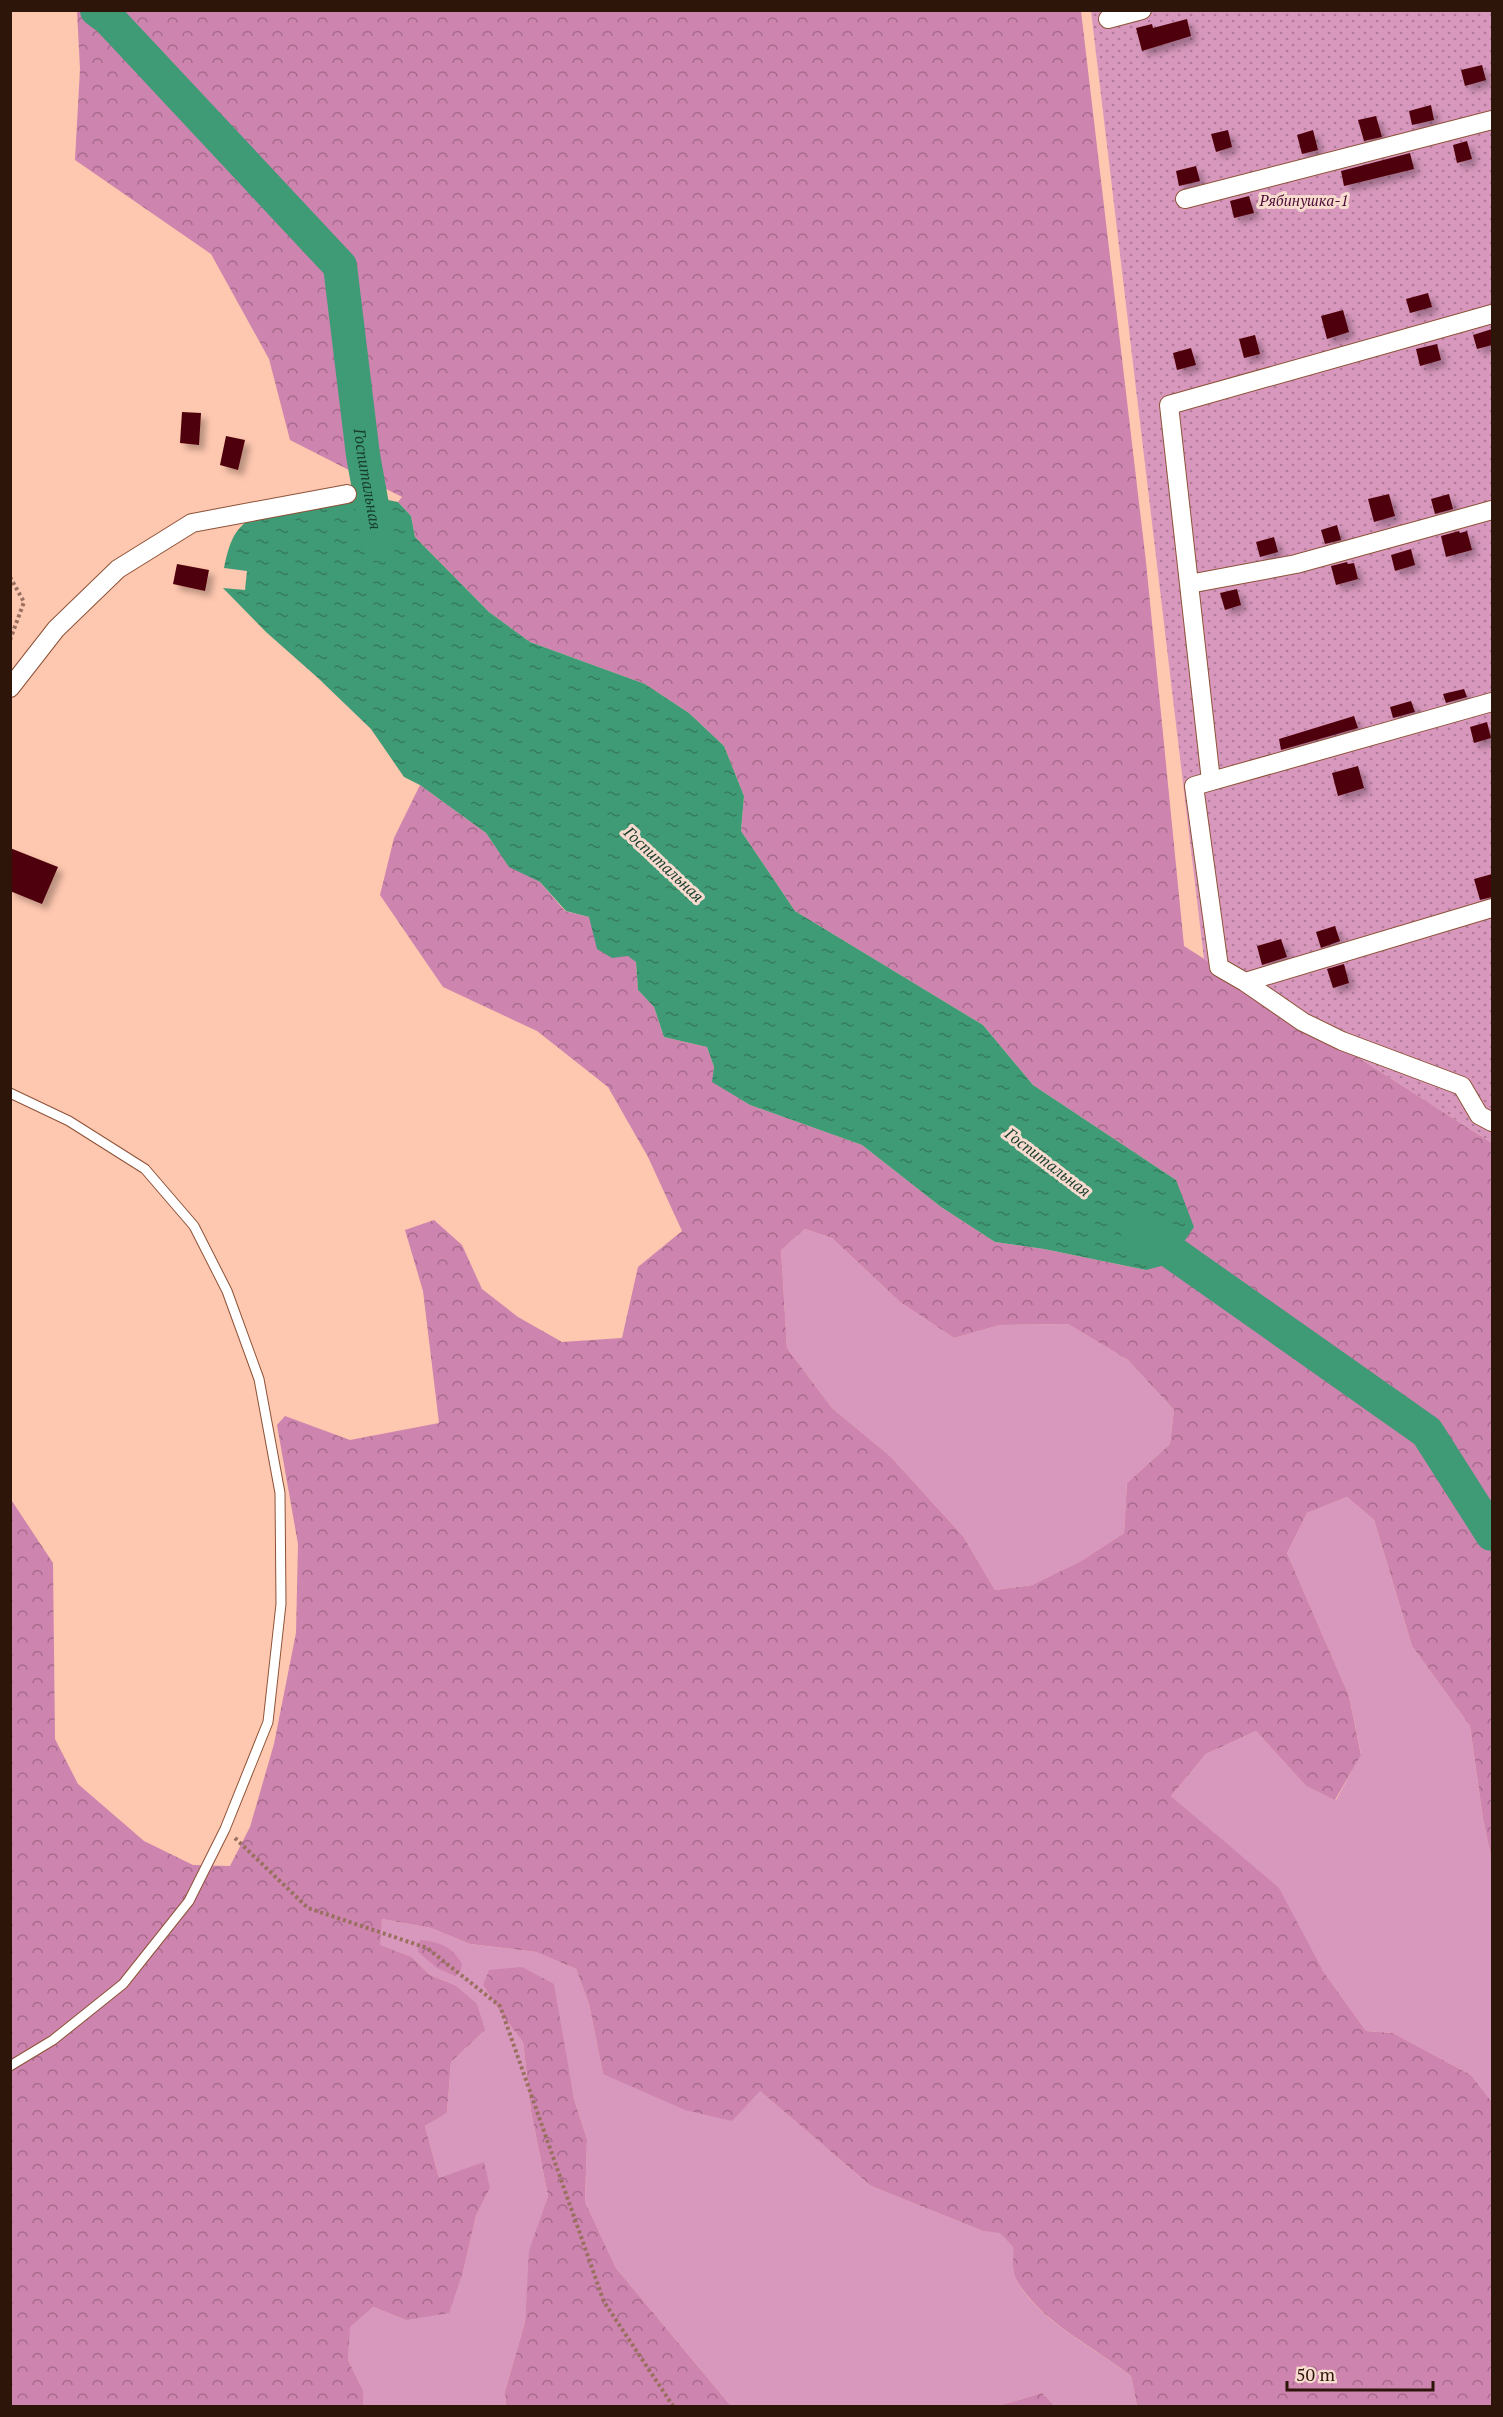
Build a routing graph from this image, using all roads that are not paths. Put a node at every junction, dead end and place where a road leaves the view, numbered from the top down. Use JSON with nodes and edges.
{"nodes":[{"id":1,"x":1142,"y":10,"type":"edge"},
{"id":2,"x":1108,"y":19,"type":"dead end"},
{"id":3,"x":1492,"y":120,"type":"edge"},
{"id":4,"x":1185,"y":199,"type":"dead end"},
{"id":5,"x":1492,"y":314,"type":"edge"},
{"id":6,"x":347,"y":494,"type":"dead end"},
{"id":7,"x":1492,"y":510,"type":"edge"},
{"id":8,"x":1189,"y":584,"type":"junction"},
{"id":9,"x":10,"y":688,"type":"edge"},
{"id":10,"x":1492,"y":702,"type":"edge"},
{"id":11,"x":1211,"y":781,"type":"junction"},
{"id":12,"x":1492,"y":908,"type":"edge"},
{"id":13,"x":1245,"y":982,"type":"junction"},
{"id":14,"x":10,"y":1093,"type":"edge"},
{"id":15,"x":1488,"y":1116,"type":"edge"},
{"id":16,"x":10,"y":2066,"type":"edge"}],
"edges":[{"from":1,"to":2,"type":"street"},
{"from":3,"to":4,"type":"street"},
{"from":5,"to":8,"type":"street"},
{"from":6,"to":9,"type":"street"},
{"from":7,"to":8,"type":"street"},
{"from":8,"to":11,"type":"street"},
{"from":10,"to":11,"type":"street"},
{"from":11,"to":13,"type":"street"},
{"from":12,"to":13,"type":"street"},
{"from":13,"to":15,"type":"street"},
{"from":14,"to":16,"type":"lane"}]}
